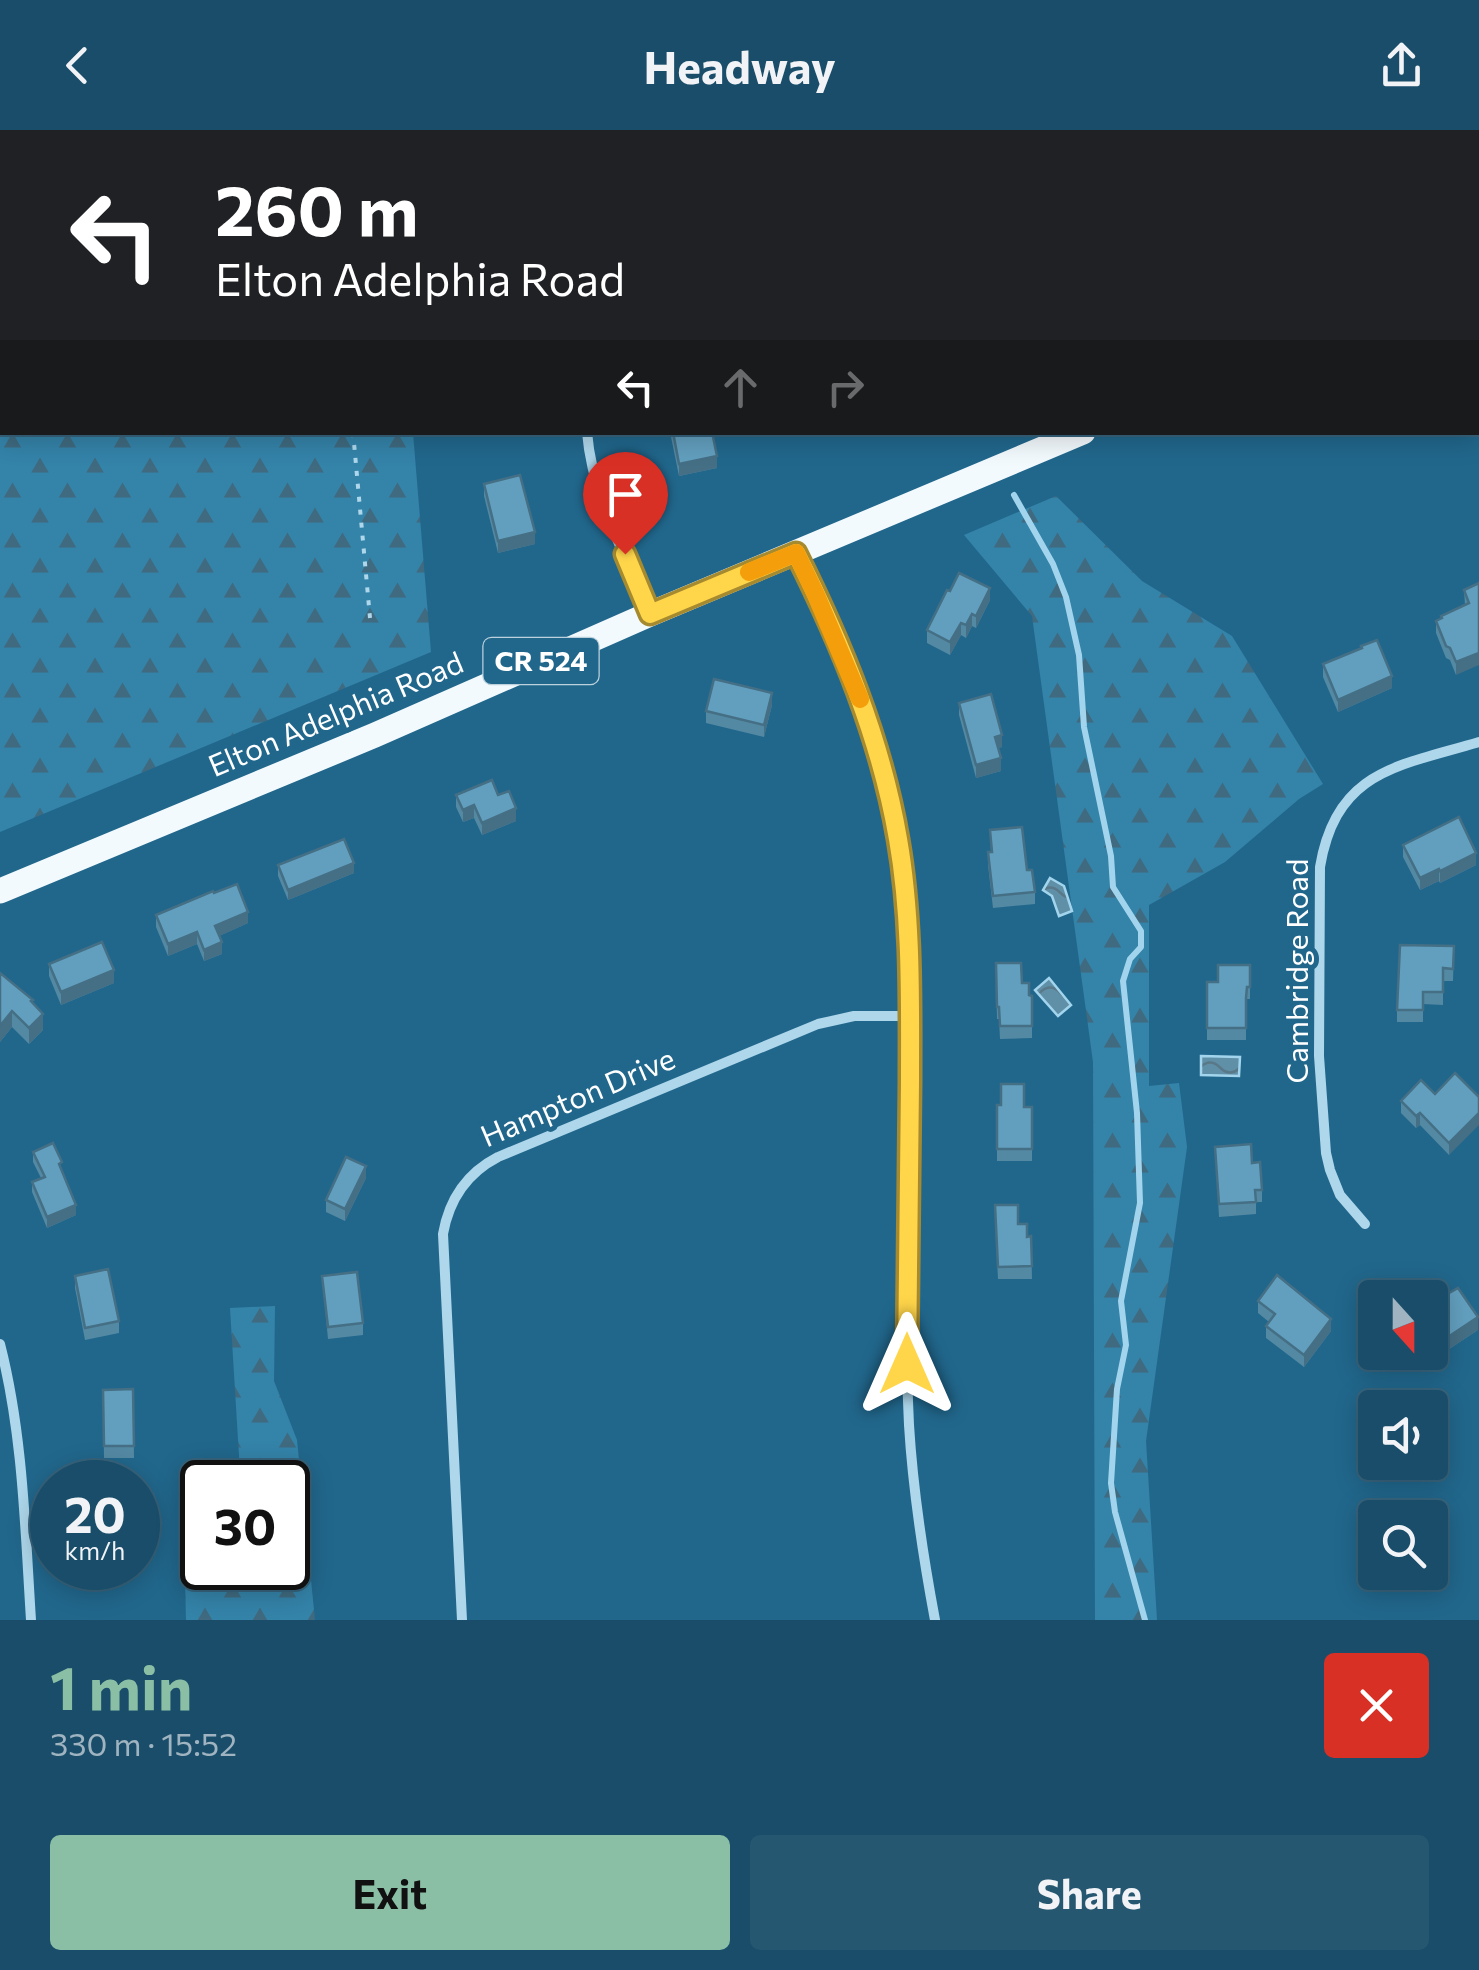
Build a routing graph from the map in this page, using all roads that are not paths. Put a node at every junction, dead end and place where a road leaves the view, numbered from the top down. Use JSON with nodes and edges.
{"nodes":[{"id":1,"x":588,"y":435,"type":"edge"},
{"id":2,"x":1076,"y":435,"type":"edge"},
{"id":3,"x":796,"y":553,"type":"junction"},
{"id":4,"x":650,"y":614,"type":"junction"},
{"id":5,"x":1479,"y":742,"type":"edge"},
{"id":6,"x":0,"y":891,"type":"edge"},
{"id":7,"x":910,"y":1016,"type":"junction"},
{"id":8,"x":1365,"y":1224,"type":"dead end"},
{"id":9,"x":0,"y":1344,"type":"edge"},
{"id":10,"x":31,"y":1620,"type":"edge"},
{"id":11,"x":462,"y":1620,"type":"edge"},
{"id":12,"x":935,"y":1620,"type":"edge"}],
"edges":[{"from":1,"to":4,"type":"street"},
{"from":2,"to":3,"type":"main road","name":"Elton Adelphia Road","number":"CR 524"},
{"from":3,"to":4,"type":"main road","name":"Elton Adelphia Road","number":"CR 524"},
{"from":3,"to":7,"type":"street"},
{"from":4,"to":6,"type":"main road","name":"Elton Adelphia Road","number":"CR 524"},
{"from":5,"to":8,"type":"street","name":"Cambridge Road"},
{"from":7,"to":11,"type":"street","name":"Hampton Drive"},
{"from":7,"to":12,"type":"street"},
{"from":9,"to":10,"type":"street"}]}
